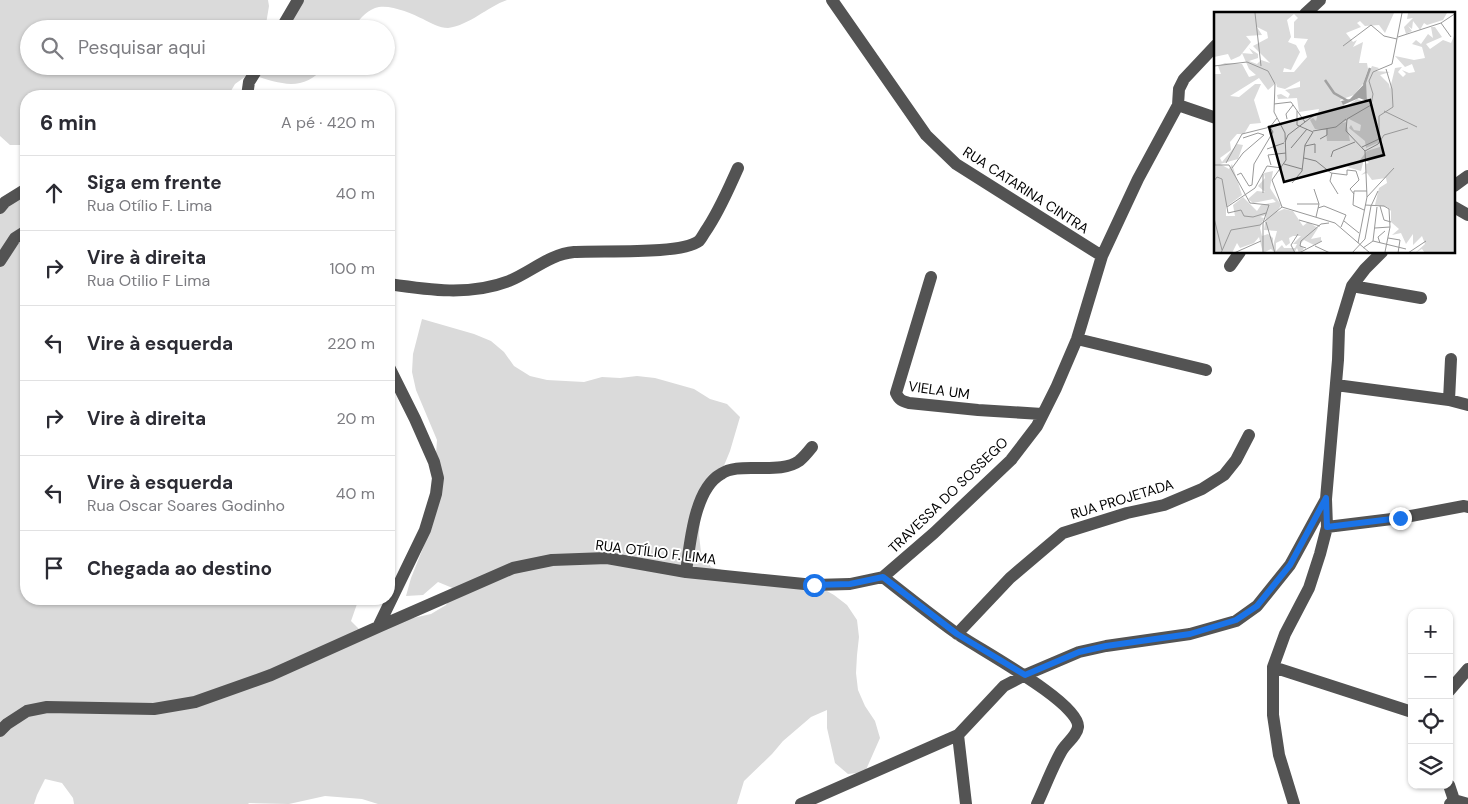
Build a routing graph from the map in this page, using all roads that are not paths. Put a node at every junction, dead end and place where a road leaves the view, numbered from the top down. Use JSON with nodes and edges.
{"nodes":[{"id":1,"x":298,"y":0,"type":"edge"},
{"id":2,"x":832,"y":0,"type":"edge"},
{"id":3,"x":1320,"y":0,"type":"edge"},
{"id":4,"x":1307,"y":12,"type":"edge"},
{"id":5,"x":286,"y":20,"type":"edge"},
{"id":6,"x":1214,"y":47,"type":"edge"},
{"id":7,"x":253,"y":75,"type":"edge"},
{"id":8,"x":248,"y":90,"type":"edge"},
{"id":9,"x":1178,"y":105,"type":"junction"},
{"id":10,"x":1214,"y":117,"type":"edge"},
{"id":11,"x":738,"y":168,"type":"dead end"},
{"id":12,"x":1468,"y":176,"type":"edge"},
{"id":13,"x":1456,"y":185,"type":"edge"},
{"id":14,"x":20,"y":193,"type":"edge"},
{"id":15,"x":1456,"y":207,"type":"edge"},
{"id":16,"x":0,"y":208,"type":"edge"},
{"id":17,"x":1468,"y":215,"type":"edge"},
{"id":18,"x":20,"y":235,"type":"edge"},
{"id":19,"x":1239,"y":254,"type":"edge"},
{"id":20,"x":1380,"y":254,"type":"edge"},
{"id":21,"x":1102,"y":256,"type":"junction"},
{"id":22,"x":0,"y":260,"type":"edge"},
{"id":23,"x":1230,"y":266,"type":"dead end"},
{"id":24,"x":930,"y":277,"type":"dead end"},
{"id":25,"x":395,"y":285,"type":"edge"},
{"id":26,"x":1352,"y":286,"type":"junction"},
{"id":27,"x":1421,"y":298,"type":"dead end"},
{"id":28,"x":1077,"y":339,"type":"junction"},
{"id":29,"x":1452,"y":359,"type":"dead end"},
{"id":30,"x":1206,"y":370,"type":"dead end"},
{"id":31,"x":395,"y":379,"type":"edge"},
{"id":32,"x":1336,"y":385,"type":"junction"},
{"id":33,"x":1449,"y":400,"type":"junction"},
{"id":34,"x":1468,"y":405,"type":"edge"},
{"id":35,"x":1042,"y":414,"type":"junction"},
{"id":36,"x":1249,"y":436,"type":"dead end"},
{"id":37,"x":812,"y":447,"type":"dead end"},
{"id":38,"x":1326,"y":498,"type":"junction"},
{"id":39,"x":1468,"y":507,"type":"edge"},
{"id":40,"x":1327,"y":527,"type":"junction"},
{"id":41,"x":686,"y":572,"type":"junction"},
{"id":42,"x":883,"y":577,"type":"junction"},
{"id":43,"x":395,"y":592,"type":"edge"},
{"id":44,"x":389,"y":605,"type":"edge"},
{"id":45,"x":378,"y":627,"type":"junction"},
{"id":46,"x":957,"y":634,"type":"junction"},
{"id":47,"x":1274,"y":667,"type":"junction"},
{"id":48,"x":1468,"y":669,"type":"edge"},
{"id":49,"x":1025,"y":675,"type":"junction"},
{"id":50,"x":1453,"y":686,"type":"edge"},
{"id":51,"x":1408,"y":711,"type":"edge"},
{"id":52,"x":0,"y":731,"type":"edge"},
{"id":53,"x":958,"y":735,"type":"junction"},
{"id":54,"x":1450,"y":789,"type":"edge"},
{"id":55,"x":1452,"y":802,"type":"edge"},
{"id":56,"x":801,"y":804,"type":"edge"},
{"id":57,"x":966,"y":804,"type":"edge"},
{"id":58,"x":1037,"y":804,"type":"edge"},
{"id":59,"x":1294,"y":804,"type":"edge"},
{"id":60,"x":1468,"y":804,"type":"edge"}],
"edges":[{"from":1,"to":5,"type":"street"},
{"from":2,"to":21,"type":"street","name":"RUA CATARINA CINTRA"},
{"from":3,"to":4,"type":"street"},
{"from":6,"to":9,"type":"street","name":"TRAVESSA DO SOSSEGO"},
{"from":7,"to":8,"type":"street"},
{"from":9,"to":10,"type":"street"},
{"from":9,"to":21,"type":"street","name":"TRAVESSA DO SOSSEGO"},
{"from":11,"to":25,"type":"street"},
{"from":12,"to":13,"type":"street"},
{"from":14,"to":16,"type":"street"},
{"from":15,"to":17,"type":"street"},
{"from":18,"to":22,"type":"street"},
{"from":19,"to":23,"type":"street"},
{"from":20,"to":26,"type":"street"},
{"from":21,"to":28,"type":"street","name":"TRAVESSA DO SOSSEGO"},
{"from":24,"to":35,"type":"street","name":"VIELA UM"},
{"from":26,"to":27,"type":"street"},
{"from":26,"to":32,"type":"street"},
{"from":28,"to":30,"type":"street"},
{"from":28,"to":35,"type":"street","name":"TRAVESSA DO SOSSEGO"},
{"from":29,"to":33,"type":"street"},
{"from":31,"to":43,"type":"street"},
{"from":32,"to":33,"type":"street"},
{"from":32,"to":38,"type":"street"},
{"from":33,"to":34,"type":"street"},
{"from":35,"to":42,"type":"street","name":"TRAVESSA DO SOSSEGO"},
{"from":36,"to":46,"type":"street","name":"RUA PROJETADA"},
{"from":37,"to":41,"type":"street"},
{"from":38,"to":40,"type":"street"},
{"from":38,"to":49,"type":"street"},
{"from":39,"to":40,"type":"street"},
{"from":40,"to":47,"type":"street"},
{"from":41,"to":42,"type":"street","name":"RUA OTÍLIO F. LIMA"},
{"from":41,"to":45,"type":"street","name":"RUA OTÍLIO F. LIMA"},
{"from":42,"to":46,"type":"street"},
{"from":44,"to":45,"type":"street"},
{"from":45,"to":52,"type":"street","name":"RUA OTÍLIO F. LIMA"},
{"from":46,"to":49,"type":"street"},
{"from":47,"to":51,"type":"street"},
{"from":47,"to":59,"type":"street"},
{"from":48,"to":50,"type":"street"},
{"from":49,"to":53,"type":"street"},
{"from":49,"to":58,"type":"street"},
{"from":53,"to":56,"type":"street"},
{"from":53,"to":57,"type":"street"},
{"from":54,"to":55,"type":"street"},
{"from":55,"to":60,"type":"street"}]}
